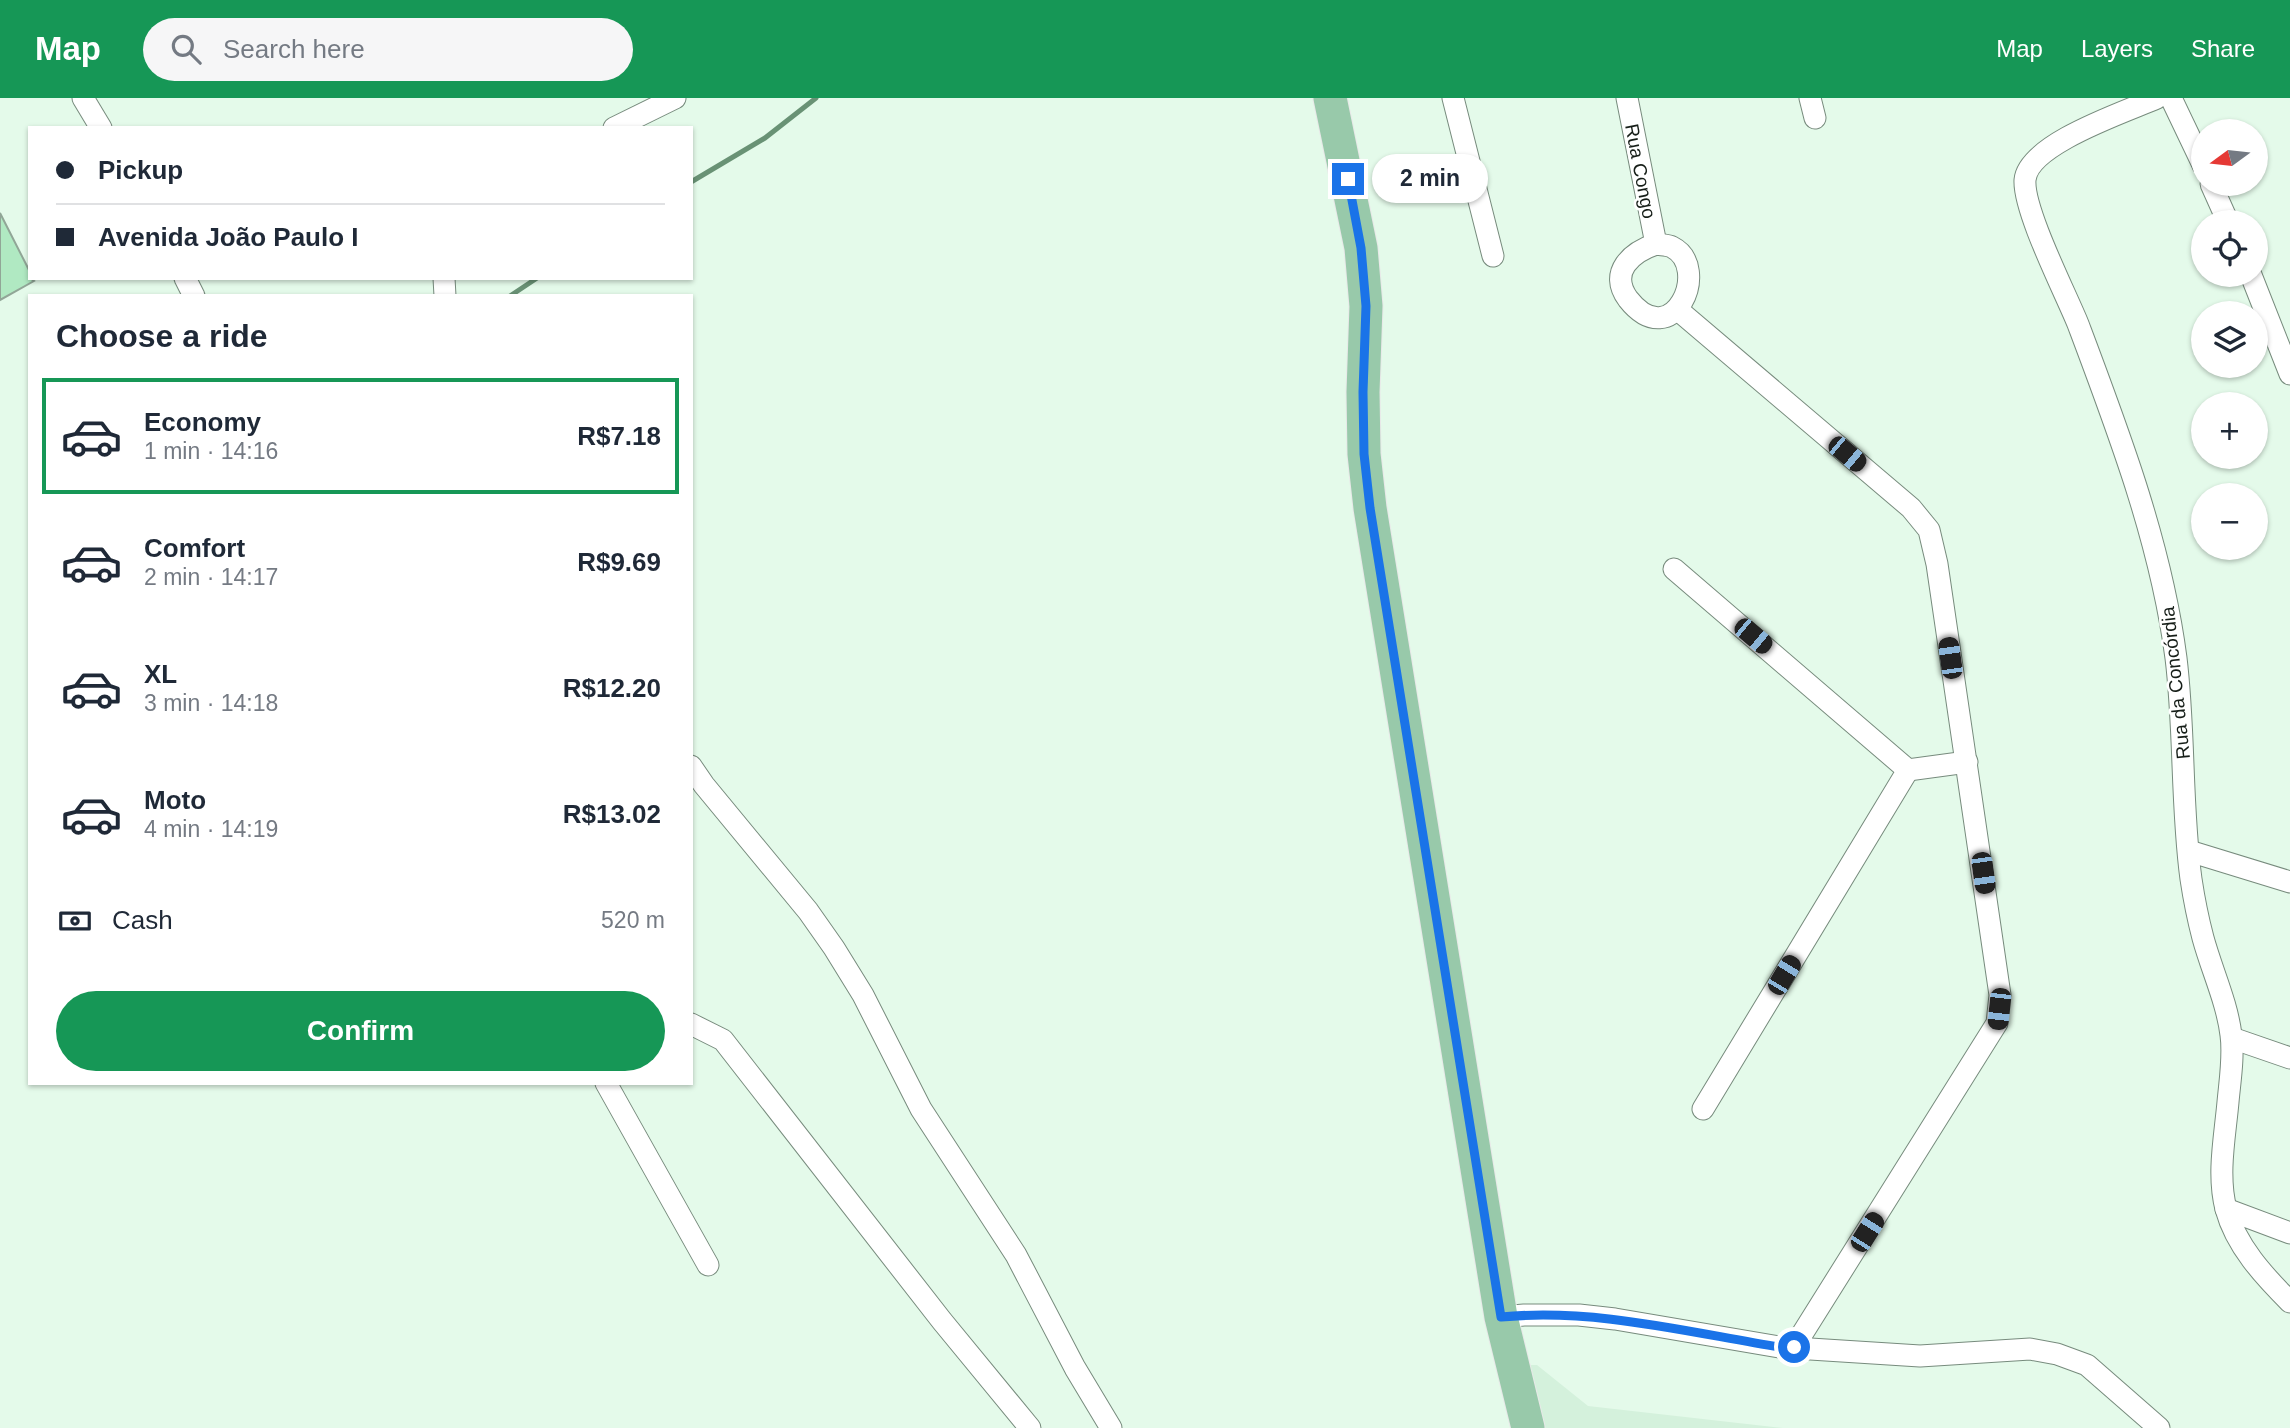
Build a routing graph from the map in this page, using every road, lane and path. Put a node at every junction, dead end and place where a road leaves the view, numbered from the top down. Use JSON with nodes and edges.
{"nodes":[{"id":1,"x":83,"y":98,"type":"edge"},
{"id":2,"x":676,"y":98,"type":"edge"},
{"id":3,"x":1329,"y":98,"type":"edge"},
{"id":4,"x":1453,"y":98,"type":"edge"},
{"id":5,"x":1627,"y":98,"type":"edge"},
{"id":6,"x":2157,"y":98,"type":"edge"},
{"id":7,"x":2171,"y":98,"type":"edge"},
{"id":8,"x":100,"y":126,"type":"edge"},
{"id":9,"x":618,"y":126,"type":"edge"},
{"id":10,"x":2191,"y":140,"type":"edge"},
{"id":11,"x":1656,"y":244,"type":"junction"},
{"id":12,"x":1493,"y":256,"type":"dead end"},
{"id":13,"x":2256,"y":287,"type":"edge"},
{"id":14,"x":1678,"y":310,"type":"junction"},
{"id":15,"x":2290,"y":374,"type":"edge"},
{"id":16,"x":1674,"y":569,"type":"dead end"},
{"id":17,"x":1967,"y":762,"type":"junction"},
{"id":18,"x":693,"y":769,"type":"edge"},
{"id":19,"x":1908,"y":770,"type":"junction"},
{"id":20,"x":2189,"y":851,"type":"junction"},
{"id":21,"x":2290,"y":882,"type":"edge"},
{"id":22,"x":693,"y":1025,"type":"edge"},
{"id":23,"x":2232,"y":1038,"type":"junction"},
{"id":24,"x":2290,"y":1058,"type":"edge"},
{"id":25,"x":607,"y":1085,"type":"edge"},
{"id":26,"x":1703,"y":1109,"type":"dead end"},
{"id":27,"x":2226,"y":1209,"type":"junction"},
{"id":28,"x":2290,"y":1233,"type":"edge"},
{"id":29,"x":708,"y":1265,"type":"dead end"},
{"id":30,"x":2290,"y":1302,"type":"edge"},
{"id":31,"x":1501,"y":1317,"type":"junction"},
{"id":32,"x":1794,"y":1347,"type":"junction"},
{"id":33,"x":1030,"y":1428,"type":"edge"},
{"id":34,"x":1111,"y":1428,"type":"edge"},
{"id":35,"x":1528,"y":1428,"type":"edge"},
{"id":36,"x":2159,"y":1428,"type":"edge"}],
"edges":[{"from":1,"to":8,"type":"street"},
{"from":2,"to":9,"type":"street"},
{"from":3,"to":31,"type":"main road"},
{"from":4,"to":12,"type":"street"},
{"from":5,"to":11,"type":"street","name":"Rua Congo"},
{"from":6,"to":20,"type":"street","name":"Rua da Concórdia"},
{"from":7,"to":10,"type":"street"},
{"from":11,"to":14,"type":"street"},
{"from":11,"to":14,"type":"street"},
{"from":13,"to":15,"type":"street"},
{"from":14,"to":17,"type":"street"},
{"from":16,"to":19,"type":"street"},
{"from":17,"to":19,"type":"street"},
{"from":17,"to":32,"type":"street"},
{"from":18,"to":34,"type":"street"},
{"from":19,"to":26,"type":"street"},
{"from":20,"to":21,"type":"street"},
{"from":20,"to":23,"type":"street","name":"Rua da Concórdia"},
{"from":22,"to":33,"type":"street"},
{"from":23,"to":24,"type":"street"},
{"from":23,"to":27,"type":"street","name":"Rua da Concórdia"},
{"from":25,"to":29,"type":"street"},
{"from":27,"to":28,"type":"street"},
{"from":27,"to":30,"type":"street","name":"Rua da Concórdia"},
{"from":31,"to":32,"type":"street"},
{"from":31,"to":35,"type":"main road"},
{"from":32,"to":36,"type":"street"}]}
